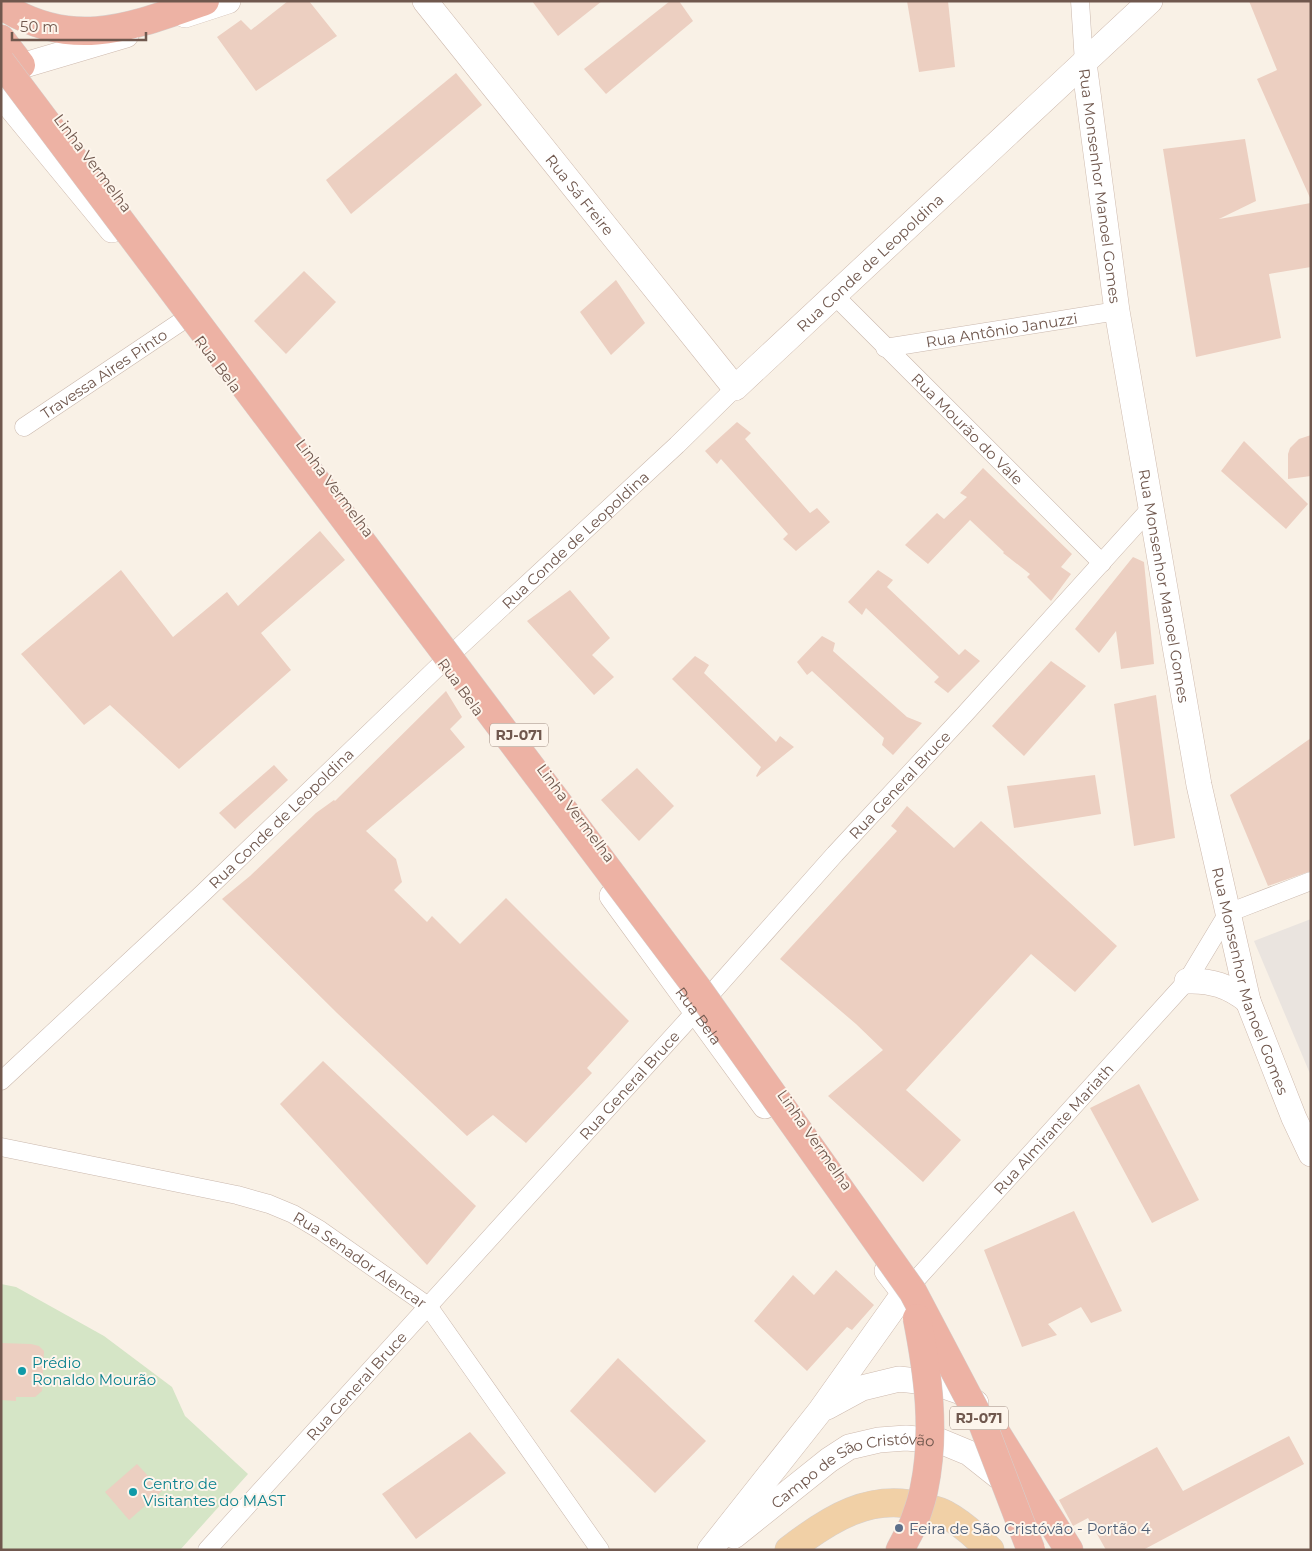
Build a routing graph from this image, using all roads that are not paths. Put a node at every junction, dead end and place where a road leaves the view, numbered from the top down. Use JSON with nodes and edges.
{"nodes":[{"id":1,"x":205,"y":1,"type":"edge"},
{"id":2,"x":228,"y":1,"type":"edge"},
{"id":3,"x":425,"y":1,"type":"edge"},
{"id":4,"x":1080,"y":1,"type":"edge"},
{"id":5,"x":1150,"y":1,"type":"edge"},
{"id":6,"x":1,"y":5,"type":"edge"},
{"id":7,"x":1,"y":39,"type":"edge"},
{"id":8,"x":1,"y":62,"type":"edge"},
{"id":9,"x":1084,"y":63,"type":"junction"},
{"id":10,"x":1,"y":72,"type":"edge"},
{"id":11,"x":1,"y":95,"type":"edge"},
{"id":12,"x":834,"y":295,"type":"junction"},
{"id":13,"x":1117,"y":311,"type":"junction"},
{"id":14,"x":184,"y":319,"type":"junction"},
{"id":15,"x":885,"y":348,"type":"junction"},
{"id":16,"x":735,"y":388,"type":"junction"},
{"id":17,"x":24,"y":427,"type":"dead end"},
{"id":18,"x":1151,"y":508,"type":"junction"},
{"id":19,"x":1102,"y":563,"type":"junction"},
{"id":20,"x":443,"y":662,"type":"junction"},
{"id":21,"x":1311,"y":881,"type":"edge"},
{"id":22,"x":1228,"y":913,"type":"junction"},
{"id":23,"x":1188,"y":981,"type":"junction"},
{"id":24,"x":1248,"y":1001,"type":"junction"},
{"id":25,"x":695,"y":1012,"type":"junction"},
{"id":26,"x":1,"y":1081,"type":"edge"},
{"id":27,"x":1,"y":1147,"type":"edge"},
{"id":28,"x":1311,"y":1154,"type":"edge"},
{"id":29,"x":908,"y":1293,"type":"junction"},
{"id":30,"x":428,"y":1306,"type":"junction"},
{"id":31,"x":820,"y":1411,"type":"junction"},
{"id":32,"x":990,"y":1423,"type":"junction"},
{"id":33,"x":998,"y":1476,"type":"joint"},
{"id":34,"x":207,"y":1550,"type":"edge"},
{"id":35,"x":600,"y":1550,"type":"edge"},
{"id":36,"x":710,"y":1550,"type":"edge"},
{"id":37,"x":717,"y":1550,"type":"edge"},
{"id":38,"x":789,"y":1550,"type":"edge"},
{"id":39,"x":900,"y":1550,"type":"edge"},
{"id":40,"x":990,"y":1550,"type":"edge"},
{"id":41,"x":1031,"y":1550,"type":"edge"},
{"id":42,"x":1039,"y":1550,"type":"edge"},
{"id":43,"x":1043,"y":1550,"type":"edge"},
{"id":44,"x":1068,"y":1550,"type":"edge"},
{"id":45,"x":1081,"y":1550,"type":"edge"}],
"edges":[{"from":1,"to":6,"type":"highway"},
{"from":2,"to":10,"type":"street"},
{"from":3,"to":16,"type":"street","name":"Rua Sá Freire"},
{"from":4,"to":9,"type":"street","name":"Rua Monsenhor Manoel Gomes"},
{"from":5,"to":9,"type":"street","name":"Rua Conde de Leopoldina"},
{"from":7,"to":32,"type":"highway","name":"Linha Vermelha","number":"RJ-071"},
{"from":8,"to":29,"type":"highway","name":"Linha Vermelha","number":"RJ-071","bridge":true},
{"from":9,"to":12,"type":"street","name":"Rua Conde de Leopoldina"},
{"from":9,"to":13,"type":"street","name":"Rua Monsenhor Manoel Gomes"},
{"from":11,"to":14,"type":"street","name":"Rua Bela"},
{"from":12,"to":15,"type":"street","name":"Rua Mourão do Vale"},
{"from":12,"to":16,"type":"street","name":"Rua Conde de Leopoldina"},
{"from":13,"to":15,"type":"street","name":"Rua Antônio Januzzi"},
{"from":13,"to":18,"type":"street","name":"Rua Monsenhor Manoel Gomes"},
{"from":14,"to":17,"type":"street","name":"Travessa Aires Pinto"},
{"from":14,"to":20,"type":"street","name":"Rua Bela"},
{"from":15,"to":19,"type":"street","name":"Rua Mourão do Vale"},
{"from":16,"to":20,"type":"street","name":"Rua Conde de Leopoldina"},
{"from":18,"to":19,"type":"street","name":"Rua General Bruce"},
{"from":18,"to":22,"type":"street","name":"Rua Monsenhor Manoel Gomes"},
{"from":19,"to":25,"type":"street","name":"Rua General Bruce"},
{"from":20,"to":25,"type":"street","name":"Rua Bela"},
{"from":20,"to":26,"type":"street","name":"Rua Conde de Leopoldina"},
{"from":21,"to":22,"type":"street"},
{"from":22,"to":23,"type":"street","name":"Rua Almirante Mariath"},
{"from":22,"to":24,"type":"street","name":"Rua Monsenhor Manoel Gomes"},
{"from":23,"to":24,"type":"street"},
{"from":23,"to":29,"type":"street","name":"Rua Almirante Mariath"},
{"from":24,"to":28,"type":"street","name":"Rua Monsenhor Manoel Gomes"},
{"from":25,"to":29,"type":"street","name":"Rua Bela"},
{"from":25,"to":30,"type":"street","name":"Rua General Bruce"},
{"from":27,"to":30,"type":"street","name":"Rua Senador Alencar"},
{"from":29,"to":31,"type":"street","name":"Rua Almirante Mariath"},
{"from":29,"to":39,"type":"highway","bridge":true},
{"from":29,"to":41,"type":"highway","name":"Linha Vermelha","number":"RJ-071","bridge":true},
{"from":30,"to":34,"type":"street","name":"Rua General Bruce"},
{"from":30,"to":35,"type":"street","name":"Rua Senador Alencar"},
{"from":31,"to":36,"type":"street","name":"Campo de São Cristóvão"},
{"from":31,"to":45,"type":"street","name":"Campo de São Cristóvão"},
{"from":32,"to":42,"type":"highway","name":"Linha Vermelha","number":"RJ-071"},
{"from":32,"to":44,"type":"highway"},
{"from":33,"to":37,"type":"street","name":"Campo de São Cristóvão"},
{"from":33,"to":43,"type":"highway"},
{"from":38,"to":40,"type":"main road","name":"Campo de São Cristóvão"}]}
